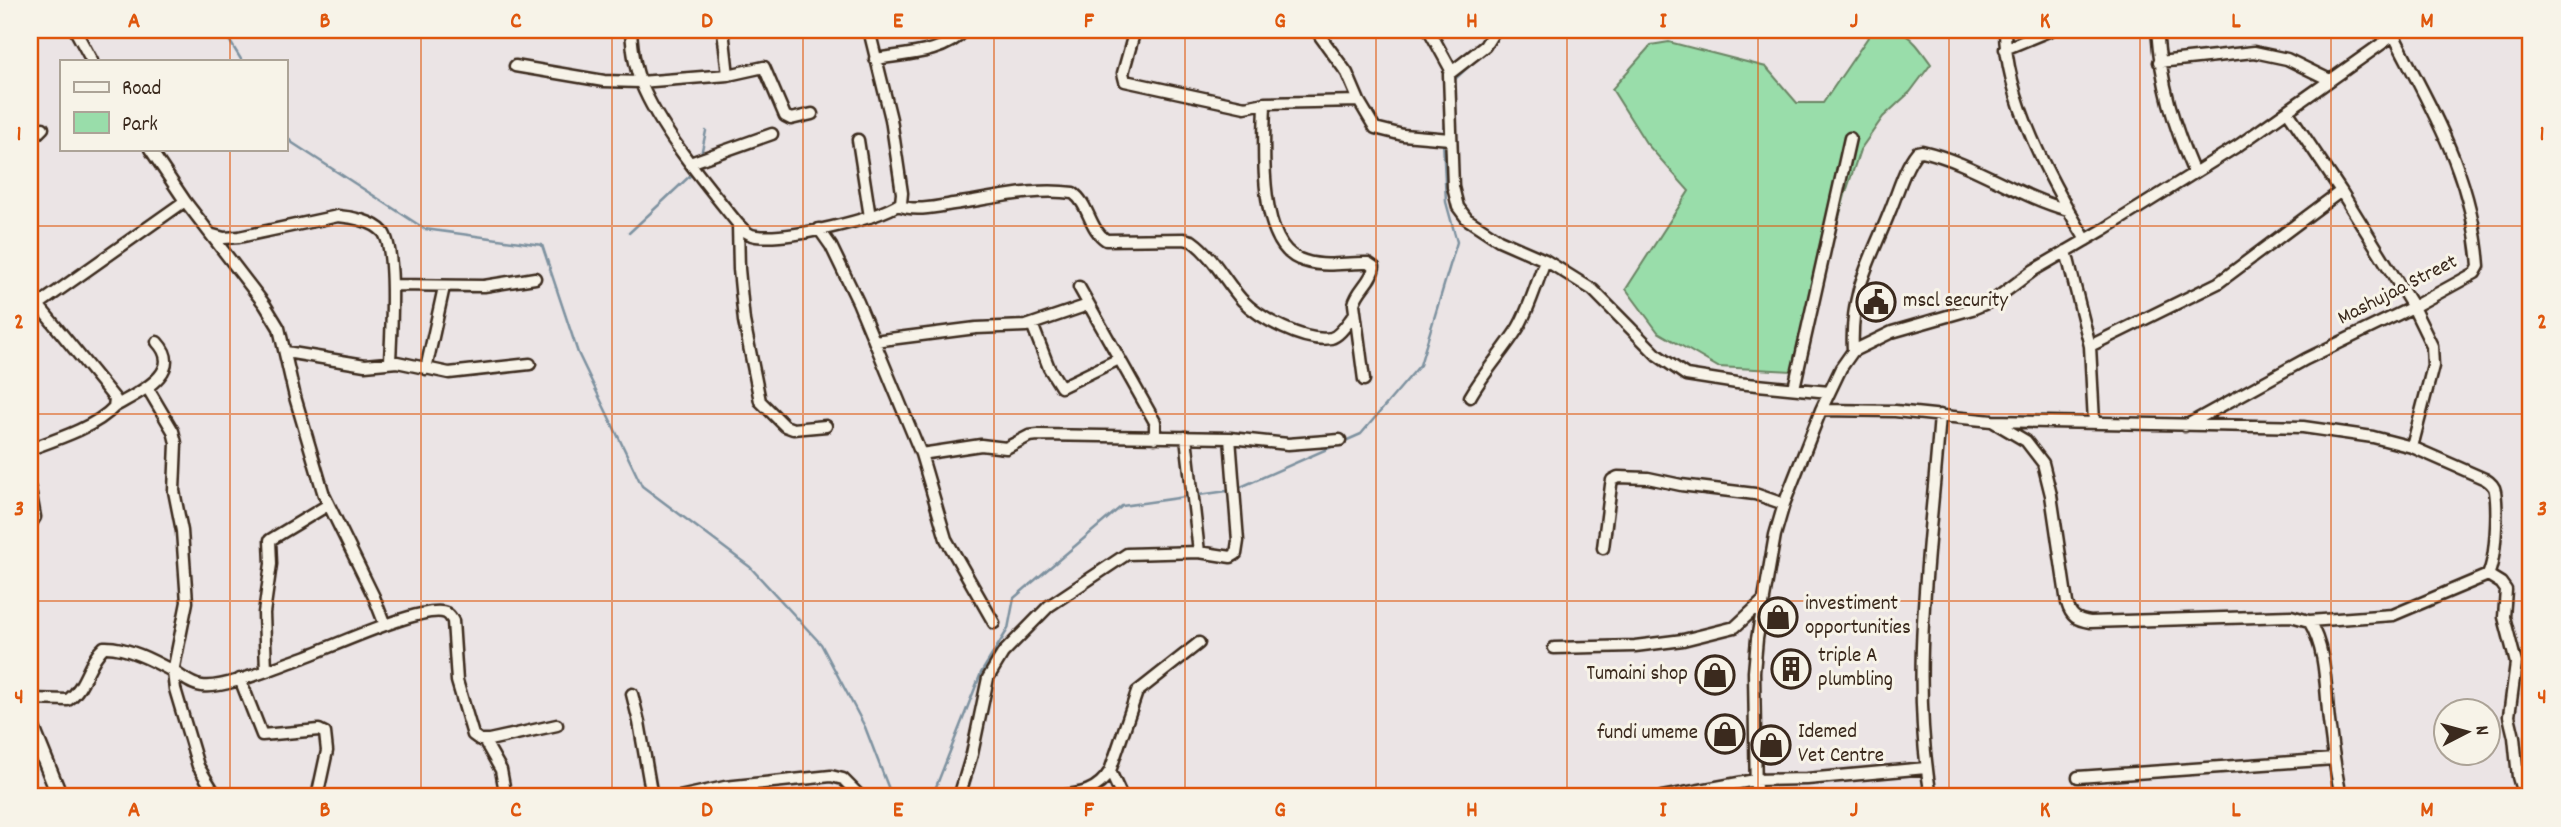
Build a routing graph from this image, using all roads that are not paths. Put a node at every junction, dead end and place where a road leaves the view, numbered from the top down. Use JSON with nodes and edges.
{"nodes":[{"id":1,"x":75,"y":30,"type":"edge"},
{"id":2,"x":631,"y":30,"type":"edge"},
{"id":3,"x":723,"y":30,"type":"edge"},
{"id":4,"x":869,"y":30,"type":"edge"},
{"id":5,"x":965,"y":30,"type":"edge"},
{"id":6,"x":1135,"y":30,"type":"edge"},
{"id":7,"x":1429,"y":30,"type":"edge"},
{"id":8,"x":1495,"y":30,"type":"edge"},
{"id":9,"x":2005,"y":30,"type":"edge"},
{"id":10,"x":2051,"y":30,"type":"edge"},
{"id":11,"x":2157,"y":30,"type":"edge"},
{"id":12,"x":2397,"y":32,"type":"edge"},
{"id":13,"x":1320,"y":36,"type":"dead end"},
{"id":14,"x":2005,"y":49,"type":"junction"},
{"id":15,"x":875,"y":59,"type":"junction"},
{"id":16,"x":91,"y":60,"type":"edge"},
{"id":17,"x":2159,"y":62,"type":"junction"},
{"id":18,"x":515,"y":66,"type":"dead end"},
{"id":19,"x":1451,"y":71,"type":"junction"},
{"id":20,"x":728,"y":75,"type":"junction"},
{"id":21,"x":2330,"y":79,"type":"junction"},
{"id":22,"x":640,"y":82,"type":"junction"},
{"id":23,"x":1359,"y":101,"type":"junction"},
{"id":24,"x":1265,"y":103,"type":"junction"},
{"id":25,"x":2288,"y":113,"type":"junction"},
{"id":26,"x":812,"y":114,"type":"dead end"},
{"id":27,"x":43,"y":128,"type":"dead end"},
{"id":28,"x":772,"y":134,"type":"dead end"},
{"id":29,"x":1850,"y":138,"type":"dead end"},
{"id":30,"x":1450,"y":139,"type":"junction"},
{"id":31,"x":30,"y":141,"type":"edge"},
{"id":32,"x":858,"y":141,"type":"dead end"},
{"id":33,"x":151,"y":150,"type":"edge"},
{"id":34,"x":690,"y":163,"type":"junction"},
{"id":35,"x":2194,"y":173,"type":"junction"},
{"id":36,"x":2341,"y":191,"type":"junction"},
{"id":37,"x":185,"y":201,"type":"junction"},
{"id":38,"x":898,"y":205,"type":"junction"},
{"id":39,"x":2068,"y":210,"type":"junction"},
{"id":40,"x":870,"y":217,"type":"junction"},
{"id":41,"x":738,"y":224,"type":"junction"},
{"id":42,"x":819,"y":229,"type":"junction"},
{"id":43,"x":213,"y":235,"type":"junction"},
{"id":44,"x":2086,"y":240,"type":"junction"},
{"id":45,"x":2066,"y":251,"type":"junction"},
{"id":46,"x":1545,"y":260,"type":"junction"},
{"id":47,"x":535,"y":278,"type":"dead end"},
{"id":48,"x":392,"y":285,"type":"junction"},
{"id":49,"x":444,"y":287,"type":"junction"},
{"id":50,"x":1079,"y":287,"type":"dead end"},
{"id":51,"x":30,"y":295,"type":"edge"},
{"id":52,"x":38,"y":305,"type":"junction"},
{"id":53,"x":1088,"y":305,"type":"junction"},
{"id":54,"x":2413,"y":307,"type":"junction"},
{"id":55,"x":1354,"y":315,"type":"junction"},
{"id":56,"x":1032,"y":324,"type":"junction"},
{"id":57,"x":874,"y":341,"type":"junction"},
{"id":58,"x":157,"y":342,"type":"dead end"},
{"id":59,"x":2090,"y":346,"type":"junction"},
{"id":60,"x":1853,"y":351,"type":"junction"},
{"id":61,"x":286,"y":352,"type":"junction"},
{"id":62,"x":1119,"y":359,"type":"junction"},
{"id":63,"x":390,"y":361,"type":"junction"},
{"id":64,"x":530,"y":364,"type":"dead end"},
{"id":65,"x":426,"y":369,"type":"junction"},
{"id":66,"x":1364,"y":380,"type":"dead end"},
{"id":67,"x":147,"y":387,"type":"junction"},
{"id":68,"x":1794,"y":388,"type":"junction"},
{"id":69,"x":1829,"y":392,"type":"junction"},
{"id":70,"x":1470,"y":397,"type":"dead end"},
{"id":71,"x":114,"y":407,"type":"junction"},
{"id":72,"x":1821,"y":411,"type":"junction"},
{"id":73,"x":1940,"y":415,"type":"junction"},
{"id":74,"x":1992,"y":421,"type":"junction"},
{"id":75,"x":2094,"y":422,"type":"junction"},
{"id":76,"x":826,"y":426,"type":"dead end"},
{"id":77,"x":2185,"y":426,"type":"junction"},
{"id":78,"x":1186,"y":437,"type":"junction"},
{"id":79,"x":1155,"y":438,"type":"junction"},
{"id":80,"x":1230,"y":438,"type":"junction"},
{"id":81,"x":1340,"y":440,"type":"dead end"},
{"id":82,"x":2412,"y":447,"type":"junction"},
{"id":83,"x":30,"y":450,"type":"edge"},
{"id":84,"x":921,"y":454,"type":"junction"},
{"id":85,"x":30,"y":489,"type":"edge"},
{"id":86,"x":1784,"y":504,"type":"junction"},
{"id":87,"x":328,"y":505,"type":"junction"},
{"id":88,"x":30,"y":525,"type":"edge"},
{"id":89,"x":1603,"y":548,"type":"dead end"},
{"id":90,"x":1199,"y":552,"type":"junction"},
{"id":91,"x":2488,"y":575,"type":"junction"},
{"id":92,"x":1765,"y":600,"type":"junction"},
{"id":93,"x":2309,"y":621,"type":"junction"},
{"id":94,"x":994,"y":623,"type":"dead end"},
{"id":95,"x":385,"y":625,"type":"junction"},
{"id":96,"x":1199,"y":643,"type":"dead end"},
{"id":97,"x":1554,"y":648,"type":"dead end"},
{"id":98,"x":267,"y":670,"type":"junction"},
{"id":99,"x":173,"y":672,"type":"junction"},
{"id":100,"x":240,"y":678,"type":"junction"},
{"id":101,"x":632,"y":694,"type":"dead end"},
{"id":102,"x":30,"y":699,"type":"edge"},
{"id":103,"x":30,"y":723,"type":"edge"},
{"id":104,"x":557,"y":725,"type":"dead end"},
{"id":105,"x":484,"y":740,"type":"junction"},
{"id":106,"x":2334,"y":760,"type":"junction"},
{"id":107,"x":1926,"y":768,"type":"junction"},
{"id":108,"x":1110,"y":771,"type":"junction"},
{"id":109,"x":2078,"y":777,"type":"dead end"},
{"id":110,"x":1755,"y":780,"type":"junction"},
{"id":111,"x":60,"y":797,"type":"edge"},
{"id":112,"x":216,"y":797,"type":"edge"},
{"id":113,"x":317,"y":797,"type":"edge"},
{"id":114,"x":506,"y":797,"type":"edge"},
{"id":115,"x":652,"y":797,"type":"edge"},
{"id":116,"x":679,"y":797,"type":"edge"},
{"id":117,"x":861,"y":797,"type":"edge"},
{"id":118,"x":959,"y":797,"type":"edge"},
{"id":119,"x":1052,"y":797,"type":"edge"},
{"id":120,"x":1122,"y":797,"type":"edge"},
{"id":121,"x":1662,"y":797,"type":"edge"},
{"id":122,"x":1756,"y":797,"type":"edge"},
{"id":123,"x":1931,"y":797,"type":"edge"},
{"id":124,"x":2341,"y":797,"type":"edge"},
{"id":125,"x":2524,"y":797,"type":"edge"}],
"edges":[{"from":1,"to":16,"type":"street"},
{"from":2,"to":22,"type":"street"},
{"from":3,"to":20,"type":"street"},
{"from":4,"to":15,"type":"street"},
{"from":5,"to":15,"type":"street"},
{"from":6,"to":24,"type":"street"},
{"from":7,"to":19,"type":"street"},
{"from":8,"to":19,"type":"street"},
{"from":9,"to":14,"type":"street"},
{"from":10,"to":14,"type":"street"},
{"from":11,"to":17,"type":"street"},
{"from":12,"to":21,"type":"street"},
{"from":12,"to":54,"type":"street","name":"Mashujaa Street"},
{"from":13,"to":23,"type":"street"},
{"from":14,"to":39,"type":"street"},
{"from":15,"to":38,"type":"street"},
{"from":17,"to":21,"type":"street"},
{"from":17,"to":35,"type":"street"},
{"from":18,"to":22,"type":"street"},
{"from":19,"to":30,"type":"street"},
{"from":20,"to":22,"type":"street"},
{"from":20,"to":26,"type":"street"},
{"from":21,"to":25,"type":"street"},
{"from":22,"to":34,"type":"street"},
{"from":23,"to":24,"type":"street"},
{"from":23,"to":30,"type":"street"},
{"from":24,"to":55,"type":"street"},
{"from":25,"to":35,"type":"street"},
{"from":25,"to":36,"type":"street"},
{"from":27,"to":31,"type":"street"},
{"from":28,"to":34,"type":"street"},
{"from":29,"to":68,"type":"street"},
{"from":30,"to":46,"type":"street"},
{"from":32,"to":40,"type":"street"},
{"from":33,"to":37,"type":"street"},
{"from":34,"to":41,"type":"street"},
{"from":35,"to":44,"type":"street"},
{"from":36,"to":54,"type":"street"},
{"from":36,"to":59,"type":"street"},
{"from":37,"to":43,"type":"street"},
{"from":37,"to":52,"type":"street"},
{"from":38,"to":40,"type":"street"},
{"from":38,"to":55,"type":"street"},
{"from":39,"to":44,"type":"street"},
{"from":39,"to":60,"type":"street"},
{"from":40,"to":42,"type":"street"},
{"from":41,"to":42,"type":"street"},
{"from":41,"to":76,"type":"street"},
{"from":42,"to":57,"type":"street"},
{"from":43,"to":48,"type":"street"},
{"from":43,"to":61,"type":"street"},
{"from":44,"to":45,"type":"street"},
{"from":45,"to":59,"type":"street"},
{"from":45,"to":60,"type":"street"},
{"from":46,"to":68,"type":"street"},
{"from":46,"to":70,"type":"street"},
{"from":47,"to":49,"type":"street"},
{"from":48,"to":49,"type":"street"},
{"from":48,"to":63,"type":"street"},
{"from":49,"to":65,"type":"street"},
{"from":50,"to":53,"type":"street"},
{"from":51,"to":52,"type":"street"},
{"from":52,"to":71,"type":"street"},
{"from":53,"to":56,"type":"street"},
{"from":53,"to":62,"type":"street"},
{"from":54,"to":77,"type":"street","name":"Mashujaa Street"},
{"from":54,"to":82,"type":"street"},
{"from":55,"to":66,"type":"street"},
{"from":56,"to":57,"type":"street"},
{"from":56,"to":62,"type":"street"},
{"from":57,"to":84,"type":"street"},
{"from":58,"to":67,"type":"street"},
{"from":59,"to":75,"type":"street"},
{"from":60,"to":69,"type":"street"},
{"from":61,"to":63,"type":"street"},
{"from":61,"to":87,"type":"street"},
{"from":62,"to":79,"type":"street"},
{"from":63,"to":65,"type":"street"},
{"from":64,"to":65,"type":"street"},
{"from":67,"to":71,"type":"street"},
{"from":67,"to":99,"type":"street"},
{"from":68,"to":69,"type":"street"},
{"from":69,"to":72,"type":"street"},
{"from":71,"to":83,"type":"street"},
{"from":72,"to":73,"type":"street"},
{"from":72,"to":86,"type":"street"},
{"from":73,"to":74,"type":"street"},
{"from":73,"to":107,"type":"street"},
{"from":74,"to":75,"type":"street"},
{"from":74,"to":93,"type":"street"},
{"from":75,"to":77,"type":"street"},
{"from":77,"to":82,"type":"street"},
{"from":78,"to":79,"type":"street"},
{"from":78,"to":80,"type":"street"},
{"from":78,"to":90,"type":"street"},
{"from":79,"to":84,"type":"street"},
{"from":80,"to":81,"type":"street"},
{"from":80,"to":90,"type":"street"},
{"from":82,"to":91,"type":"street"},
{"from":84,"to":94,"type":"street"},
{"from":85,"to":88,"type":"street"},
{"from":86,"to":89,"type":"street"},
{"from":86,"to":92,"type":"street"},
{"from":87,"to":95,"type":"street"},
{"from":87,"to":98,"type":"street"},
{"from":90,"to":118,"type":"street"},
{"from":91,"to":93,"type":"street"},
{"from":91,"to":125,"type":"street"},
{"from":92,"to":97,"type":"street"},
{"from":92,"to":110,"type":"street"},
{"from":93,"to":106,"type":"street"},
{"from":95,"to":98,"type":"street"},
{"from":95,"to":105,"type":"street"},
{"from":96,"to":108,"type":"street"},
{"from":98,"to":100,"type":"street"},
{"from":99,"to":100,"type":"street"},
{"from":99,"to":102,"type":"street"},
{"from":99,"to":112,"type":"street"},
{"from":100,"to":113,"type":"street"},
{"from":101,"to":115,"type":"street"},
{"from":103,"to":111,"type":"street"},
{"from":104,"to":105,"type":"street"},
{"from":105,"to":114,"type":"street"},
{"from":106,"to":109,"type":"street"},
{"from":106,"to":124,"type":"street"},
{"from":107,"to":110,"type":"street"},
{"from":107,"to":123,"type":"street"},
{"from":108,"to":119,"type":"street"},
{"from":108,"to":120,"type":"street"},
{"from":110,"to":121,"type":"street"},
{"from":110,"to":122,"type":"street"},
{"from":116,"to":117,"type":"street"}]}
